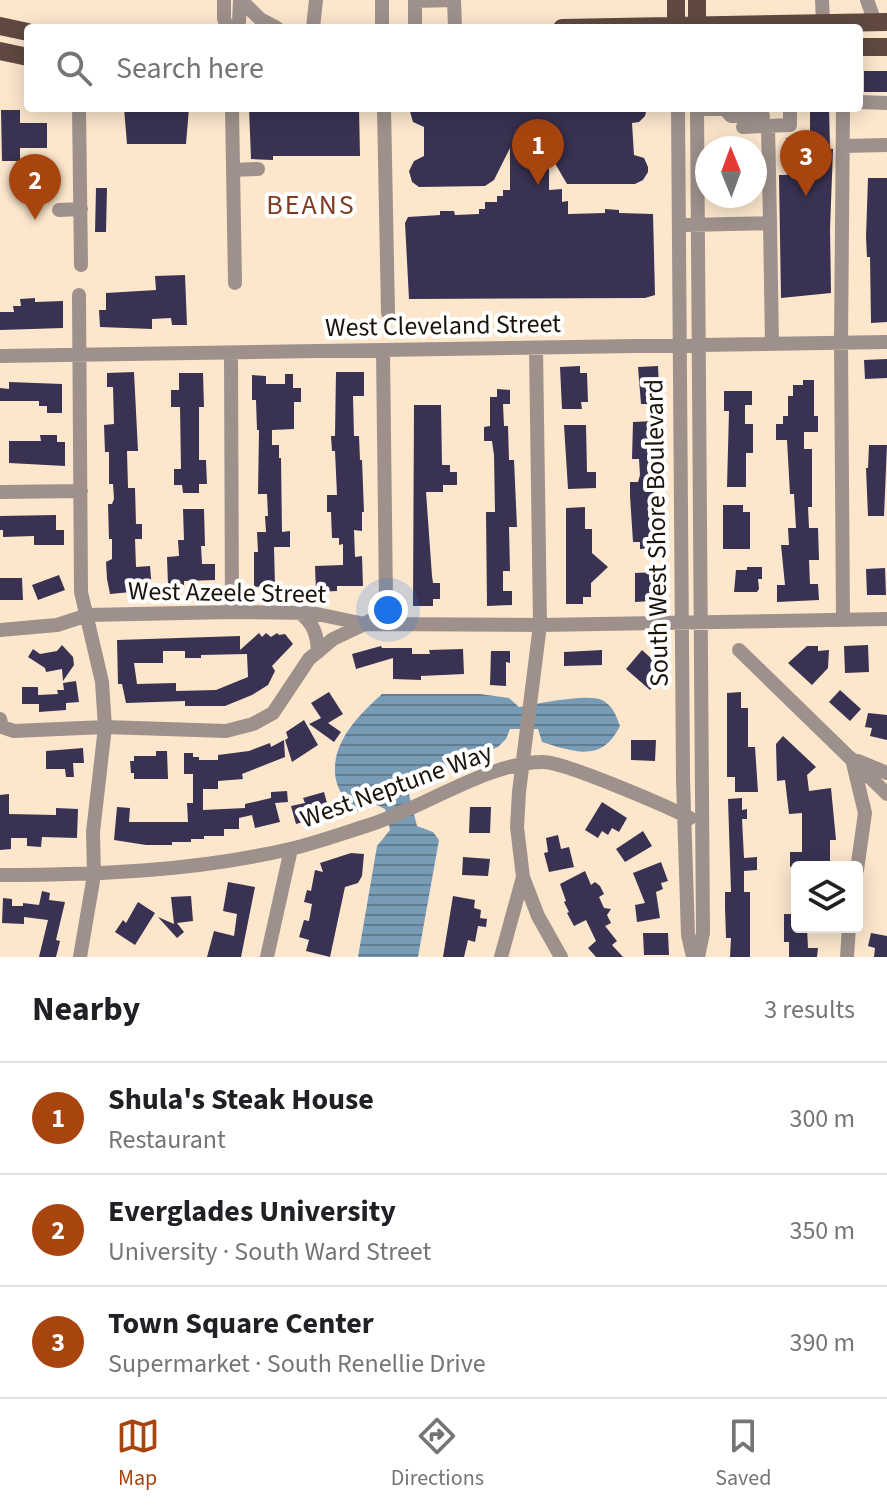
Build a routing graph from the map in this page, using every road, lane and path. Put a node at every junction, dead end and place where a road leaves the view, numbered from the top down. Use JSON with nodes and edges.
{"nodes":[{"id":1,"x":224,"y":0,"type":"edge"},
{"id":2,"x":240,"y":0,"type":"edge"},
{"id":3,"x":316,"y":0,"type":"edge"},
{"id":4,"x":382,"y":0,"type":"edge"},
{"id":5,"x":676,"y":0,"type":"edge"},
{"id":6,"x":697,"y":0,"type":"edge"},
{"id":7,"x":822,"y":0,"type":"edge"},
{"id":8,"x":867,"y":0,"type":"edge"},
{"id":9,"x":877,"y":0,"type":"edge"},
{"id":10,"x":415,"y":1,"type":"edge"},
{"id":11,"x":880,"y":22,"type":"edge"},
{"id":12,"x":823,"y":23,"type":"junction"},
{"id":13,"x":226,"y":24,"type":"edge"},
{"id":14,"x":238,"y":24,"type":"edge"},
{"id":15,"x":269,"y":24,"type":"edge"},
{"id":16,"x":313,"y":24,"type":"edge"},
{"id":17,"x":382,"y":24,"type":"edge"},
{"id":18,"x":415,"y":24,"type":"edge"},
{"id":19,"x":455,"y":24,"type":"edge"},
{"id":20,"x":676,"y":24,"type":"edge"},
{"id":21,"x":697,"y":24,"type":"edge"},
{"id":22,"x":792,"y":24,"type":"edge"},
{"id":23,"x":0,"y":26,"type":"edge"},
{"id":24,"x":24,"y":31,"type":"edge"},
{"id":25,"x":863,"y":47,"type":"edge"},
{"id":26,"x":887,"y":47,"type":"edge"},
{"id":27,"x":0,"y":51,"type":"edge"},
{"id":28,"x":24,"y":56,"type":"edge"},
{"id":29,"x":863,"y":102,"type":"edge"},
{"id":30,"x":887,"y":103,"type":"edge"},
{"id":31,"x":79,"y":112,"type":"edge"},
{"id":32,"x":232,"y":112,"type":"edge"},
{"id":33,"x":384,"y":112,"type":"edge"},
{"id":34,"x":678,"y":112,"type":"edge"},
{"id":35,"x":697,"y":112,"type":"edge"},
{"id":36,"x":728,"y":112,"type":"edge"},
{"id":37,"x":790,"y":112,"type":"edge"},
{"id":38,"x":843,"y":112,"type":"edge"},
{"id":39,"x":765,"y":121,"type":"junction"},
{"id":40,"x":743,"y":127,"type":"dead end"},
{"id":41,"x":887,"y":145,"type":"edge"},
{"id":42,"x":843,"y":146,"type":"junction"},
{"id":43,"x":258,"y":169,"type":"dead end"},
{"id":44,"x":233,"y":170,"type":"junction"},
{"id":45,"x":81,"y":209,"type":"junction"},
{"id":46,"x":59,"y":210,"type":"dead end"},
{"id":47,"x":770,"y":223,"type":"junction"},
{"id":48,"x":678,"y":225,"type":"junction"},
{"id":49,"x":696,"y":225,"type":"junction"},
{"id":50,"x":81,"y":265,"type":"dead end"},
{"id":51,"x":235,"y":283,"type":"dead end"},
{"id":52,"x":79,"y":295,"type":"dead end"},
{"id":53,"x":388,"y":313,"type":"dead end"},
{"id":54,"x":887,"y":342,"type":"edge"},
{"id":55,"x":841,"y":343,"type":"junction"},
{"id":56,"x":772,"y":344,"type":"junction"},
{"id":57,"x":678,"y":345,"type":"junction"},
{"id":58,"x":697,"y":345,"type":"junction"},
{"id":59,"x":536,"y":348,"type":"junction"},
{"id":60,"x":383,"y":351,"type":"junction"},
{"id":61,"x":231,"y":353,"type":"junction"},
{"id":62,"x":80,"y":355,"type":"junction"},
{"id":63,"x":0,"y":356,"type":"edge"},
{"id":64,"x":81,"y":491,"type":"junction"},
{"id":65,"x":0,"y":492,"type":"edge"},
{"id":66,"x":232,"y":612,"type":"junction"},
{"id":67,"x":300,"y":613,"type":"junction"},
{"id":68,"x":88,"y":615,"type":"junction"},
{"id":69,"x":843,"y":619,"type":"junction"},
{"id":70,"x":887,"y":619,"type":"edge"},
{"id":71,"x":701,"y":622,"type":"junction"},
{"id":72,"x":682,"y":623,"type":"junction"},
{"id":73,"x":365,"y":624,"type":"junction"},
{"id":74,"x":540,"y":625,"type":"junction"},
{"id":75,"x":0,"y":629,"type":"edge"},
{"id":76,"x":739,"y":650,"type":"dead end"},
{"id":77,"x":318,"y":652,"type":"junction"},
{"id":78,"x":1,"y":723,"type":"edge"},
{"id":79,"x":105,"y":727,"type":"junction"},
{"id":80,"x":852,"y":759,"type":"junction"},
{"id":81,"x":524,"y":764,"type":"junction"},
{"id":82,"x":887,"y":773,"type":"edge"},
{"id":83,"x":887,"y":794,"type":"edge"},
{"id":84,"x":685,"y":815,"type":"junction"},
{"id":85,"x":701,"y":824,"type":"junction"},
{"id":86,"x":291,"y":849,"type":"junction"},
{"id":87,"x":858,"y":861,"type":"edge"},
{"id":88,"x":0,"y":875,"type":"edge"},
{"id":89,"x":94,"y":875,"type":"junction"},
{"id":90,"x":523,"y":877,"type":"junction"},
{"id":91,"x":849,"y":933,"type":"edge"},
{"id":92,"x":80,"y":957,"type":"edge"},
{"id":93,"x":267,"y":957,"type":"edge"},
{"id":94,"x":501,"y":957,"type":"edge"},
{"id":95,"x":561,"y":957,"type":"edge"},
{"id":96,"x":696,"y":957,"type":"edge"},
{"id":97,"x":847,"y":957,"type":"edge"}],
"edges":[{"from":1,"to":13,"type":"street"},
{"from":2,"to":14,"type":"street"},
{"from":2,"to":15,"type":"street"},
{"from":3,"to":16,"type":"street"},
{"from":4,"to":17,"type":"street"},
{"from":5,"to":20,"type":"main road"},
{"from":6,"to":21,"type":"main road"},
{"from":7,"to":12,"type":"street"},
{"from":8,"to":11,"type":"street"},
{"from":9,"to":11,"type":"street"},
{"from":10,"to":18,"type":"street"},
{"from":10,"to":19,"type":"street"},
{"from":11,"to":12,"type":"main road"},
{"from":12,"to":22,"type":"main road"},
{"from":23,"to":24,"type":"main road"},
{"from":25,"to":26,"type":"main road"},
{"from":27,"to":28,"type":"main road"},
{"from":29,"to":30,"type":"street"},
{"from":31,"to":45,"type":"street"},
{"from":32,"to":44,"type":"street"},
{"from":33,"to":53,"type":"street"},
{"from":34,"to":48,"type":"street","name":"South West Shore Boulevard"},
{"from":35,"to":49,"type":"street","name":"South West Shore Boulevard"},
{"from":36,"to":39,"type":"street"},
{"from":37,"to":39,"type":"street"},
{"from":38,"to":42,"type":"street"},
{"from":39,"to":40,"type":"street"},
{"from":39,"to":47,"type":"street"},
{"from":41,"to":42,"type":"street"},
{"from":42,"to":55,"type":"street"},
{"from":43,"to":44,"type":"street"},
{"from":44,"to":51,"type":"street"},
{"from":45,"to":46,"type":"street"},
{"from":45,"to":50,"type":"street"},
{"from":47,"to":49,"type":"street"},
{"from":47,"to":56,"type":"street"},
{"from":48,"to":49,"type":"street"},
{"from":48,"to":57,"type":"street","name":"South West Shore Boulevard"},
{"from":49,"to":58,"type":"street","name":"South West Shore Boulevard"},
{"from":52,"to":62,"type":"street"},
{"from":54,"to":55,"type":"street","name":"West Cleveland Street"},
{"from":55,"to":56,"type":"street","name":"West Cleveland Street"},
{"from":55,"to":69,"type":"street"},
{"from":56,"to":58,"type":"street","name":"West Cleveland Street"},
{"from":57,"to":58,"type":"street","name":"West Cleveland Street"},
{"from":57,"to":59,"type":"street","name":"West Cleveland Street"},
{"from":57,"to":72,"type":"street","name":"South West Shore Boulevard"},
{"from":58,"to":71,"type":"street","name":"South West Shore Boulevard"},
{"from":59,"to":60,"type":"street","name":"West Cleveland Street"},
{"from":59,"to":74,"type":"street"},
{"from":60,"to":61,"type":"street","name":"West Cleveland Street"},
{"from":60,"to":73,"type":"street"},
{"from":61,"to":62,"type":"street","name":"West Cleveland Street"},
{"from":61,"to":66,"type":"street"},
{"from":62,"to":63,"type":"street","name":"West Cleveland Street"},
{"from":62,"to":64,"type":"street"},
{"from":64,"to":65,"type":"street"},
{"from":64,"to":68,"type":"street"},
{"from":66,"to":67,"type":"street","name":"West Azeele Street"},
{"from":66,"to":68,"type":"street","name":"West Azeele Street"},
{"from":67,"to":73,"type":"street","name":"West Azeele Street"},
{"from":67,"to":77,"type":"street"},
{"from":68,"to":75,"type":"street","name":"West Azeele Street"},
{"from":68,"to":79,"type":"street"},
{"from":69,"to":70,"type":"street","name":"West Azeele Street"},
{"from":69,"to":71,"type":"street","name":"West Azeele Street"},
{"from":71,"to":72,"type":"street","name":"West Azeele Street"},
{"from":71,"to":85,"type":"street","name":"South West Shore Boulevard"},
{"from":72,"to":74,"type":"street","name":"West Azeele Street"},
{"from":72,"to":84,"type":"street","name":"South West Shore Boulevard"},
{"from":73,"to":74,"type":"street","name":"West Azeele Street"},
{"from":73,"to":77,"type":"street"},
{"from":74,"to":81,"type":"street"},
{"from":76,"to":80,"type":"street"},
{"from":77,"to":79,"type":"street"},
{"from":78,"to":79,"type":"street"},
{"from":79,"to":89,"type":"street"},
{"from":80,"to":82,"type":"street"},
{"from":80,"to":83,"type":"street"},
{"from":80,"to":87,"type":"street"},
{"from":81,"to":84,"type":"street","name":"West Neptune Way"},
{"from":81,"to":86,"type":"street","name":"West Neptune Way"},
{"from":81,"to":90,"type":"street"},
{"from":84,"to":85,"type":"street","name":"West Neptune Way"},
{"from":84,"to":96,"type":"street","name":"South West Shore Boulevard"},
{"from":85,"to":96,"type":"street","name":"South West Shore Boulevard"},
{"from":86,"to":89,"type":"street","name":"West Neptune Way"},
{"from":86,"to":93,"type":"street"},
{"from":88,"to":89,"type":"street","name":"West Neptune Way"},
{"from":89,"to":92,"type":"street"},
{"from":90,"to":94,"type":"street"},
{"from":90,"to":95,"type":"street"},
{"from":91,"to":97,"type":"street"}]}
